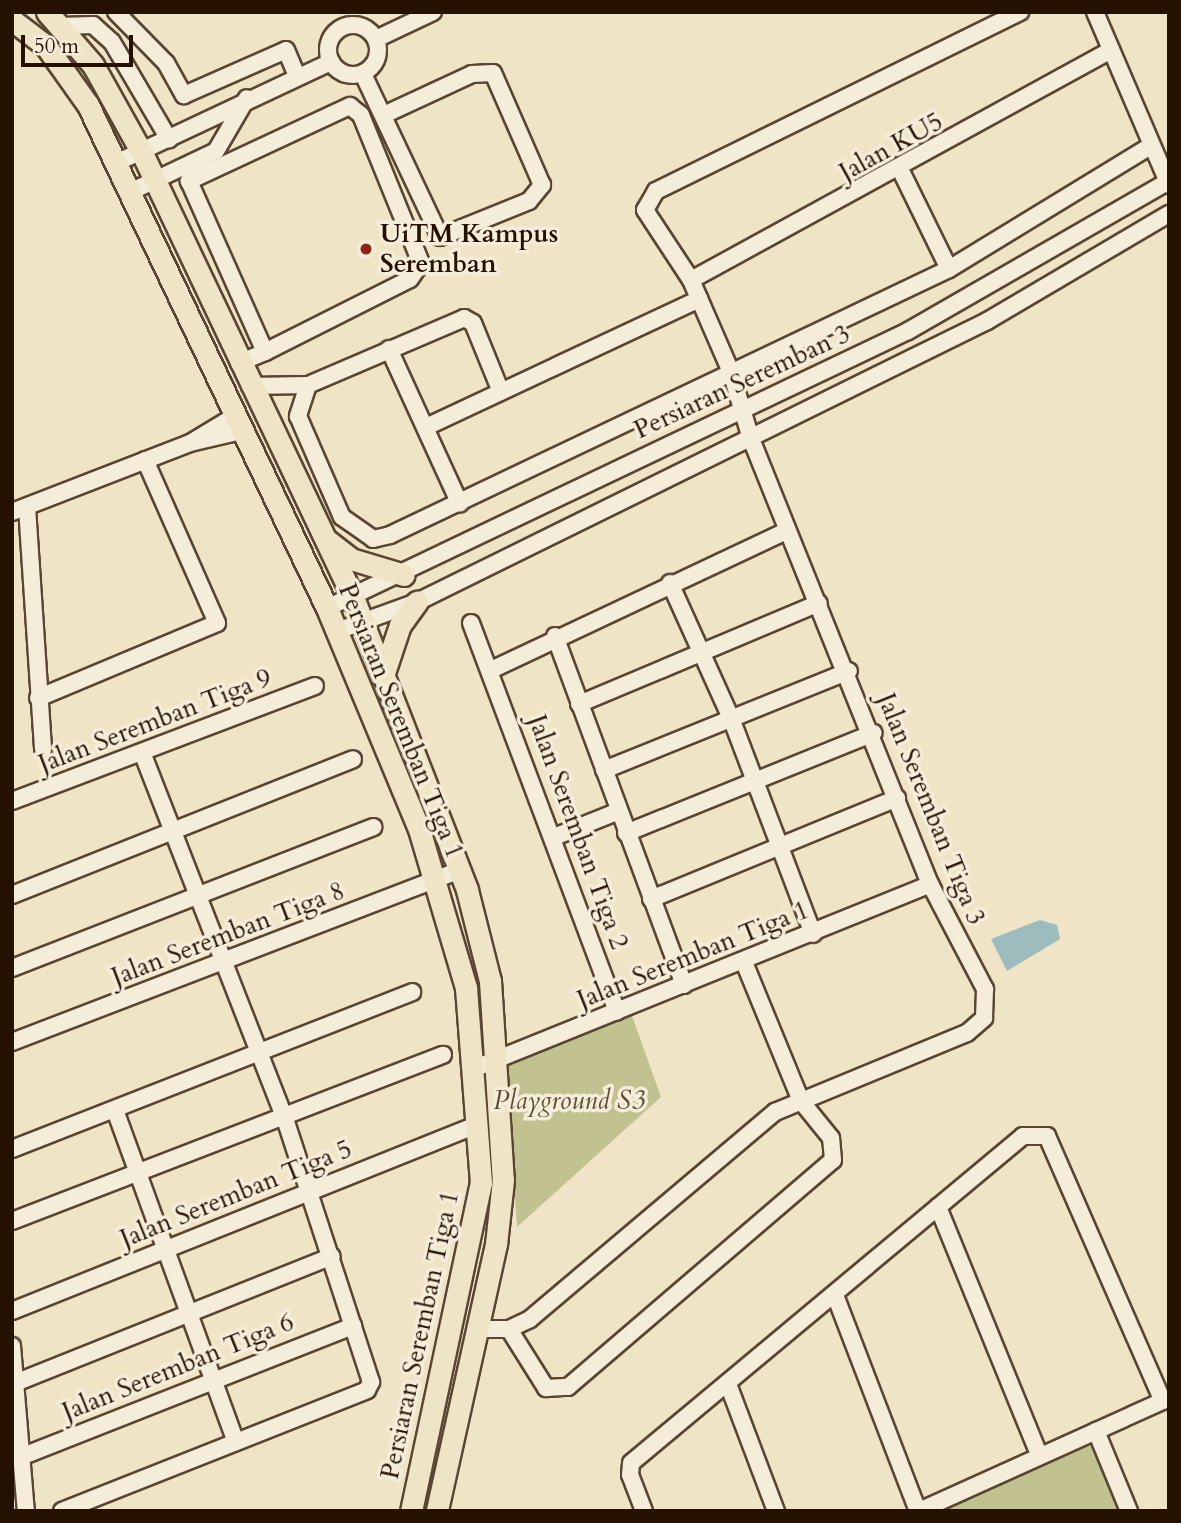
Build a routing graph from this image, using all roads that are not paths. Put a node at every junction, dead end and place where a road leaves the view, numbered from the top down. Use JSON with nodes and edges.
{"nodes":[{"id":1,"x":116,"y":12,"type":"edge"},
{"id":2,"x":433,"y":12,"type":"edge"},
{"id":3,"x":1020,"y":12,"type":"edge"},
{"id":4,"x":1095,"y":12,"type":"edge"},
{"id":5,"x":54,"y":19,"type":"edge"},
{"id":6,"x":12,"y":20,"type":"edge"},
{"id":7,"x":338,"y":20,"type":"edge"},
{"id":8,"x":376,"y":40,"type":"junction"},
{"id":9,"x":1111,"y":50,"type":"junction"},
{"id":10,"x":331,"y":62,"type":"junction"},
{"id":11,"x":363,"y":74,"type":"junction"},
{"id":12,"x":297,"y":76,"type":"junction"},
{"id":13,"x":247,"y":98,"type":"junction"},
{"id":14,"x":386,"y":114,"type":"junction"},
{"id":15,"x":169,"y":139,"type":"junction"},
{"id":16,"x":1149,"y":147,"type":"junction"},
{"id":17,"x":142,"y":153,"type":"junction"},
{"id":18,"x":116,"y":163,"type":"junction"},
{"id":19,"x":901,"y":171,"type":"junction"},
{"id":20,"x":154,"y":180,"type":"junction"},
{"id":21,"x":1168,"y":183,"type":"edge"},
{"id":22,"x":130,"y":192,"type":"junction"},
{"id":23,"x":1169,"y":214,"type":"edge"},
{"id":24,"x":1029,"y":263,"type":"junction"},
{"id":25,"x":949,"y":269,"type":"junction"},
{"id":26,"x":691,"y":280,"type":"junction"},
{"id":27,"x":1043,"y":291,"type":"junction"},
{"id":28,"x":699,"y":299,"type":"junction"},
{"id":29,"x":389,"y":349,"type":"junction"},
{"id":30,"x":265,"y":352,"type":"junction"},
{"id":31,"x":239,"y":363,"type":"junction"},
{"id":32,"x":732,"y":372,"type":"junction"},
{"id":33,"x":309,"y":385,"type":"junction"},
{"id":34,"x":250,"y":386,"type":"junction"},
{"id":35,"x":501,"y":392,"type":"junction"},
{"id":36,"x":740,"y":408,"type":"junction"},
{"id":37,"x":238,"y":424,"type":"junction"},
{"id":38,"x":426,"y":427,"type":"junction"},
{"id":39,"x":751,"y":439,"type":"junction"},
{"id":40,"x":145,"y":460,"type":"junction"},
{"id":41,"x":460,"y":504,"type":"junction"},
{"id":42,"x":20,"y":510,"type":"edge"},
{"id":43,"x":787,"y":531,"type":"junction"},
{"id":44,"x":324,"y":538,"type":"junction"},
{"id":45,"x":404,"y":575,"type":"junction"},
{"id":46,"x":670,"y":583,"type":"junction"},
{"id":47,"x":353,"y":597,"type":"junction"},
{"id":48,"x":417,"y":602,"type":"junction"},
{"id":49,"x":819,"y":603,"type":"junction"},
{"id":50,"x":327,"y":608,"type":"junction"},
{"id":51,"x":362,"y":621,"type":"junction"},
{"id":52,"x":471,"y":623,"type":"dead end"},
{"id":53,"x":337,"y":631,"type":"junction"},
{"id":54,"x":555,"y":636,"type":"junction"},
{"id":55,"x":702,"y":656,"type":"junction"},
{"id":56,"x":491,"y":670,"type":"junction"},
{"id":57,"x":849,"y":671,"type":"junction"},
{"id":58,"x":383,"y":676,"type":"junction"},
{"id":59,"x":315,"y":686,"type":"dead end"},
{"id":60,"x":38,"y":698,"type":"junction"},
{"id":61,"x":579,"y":704,"type":"junction"},
{"id":62,"x":731,"y":718,"type":"junction"},
{"id":63,"x":874,"y":733,"type":"junction"},
{"id":64,"x":43,"y":749,"type":"dead end"},
{"id":65,"x":142,"y":753,"type":"junction"},
{"id":66,"x":353,"y":759,"type":"dead end"},
{"id":67,"x":604,"y":770,"type":"junction"},
{"id":68,"x":757,"y":782,"type":"junction"},
{"id":69,"x":897,"y":798,"type":"junction"},
{"id":70,"x":12,"y":801,"type":"edge"},
{"id":71,"x":619,"y":811,"type":"junction"},
{"id":72,"x":373,"y":827,"type":"dead end"},
{"id":73,"x":171,"y":833,"type":"junction"},
{"id":74,"x":626,"y":833,"type":"junction"},
{"id":75,"x":554,"y":837,"type":"junction"},
{"id":76,"x":780,"y":848,"type":"junction"},
{"id":77,"x":460,"y":870,"type":"junction"},
{"id":78,"x":436,"y":880,"type":"junction"},
{"id":79,"x":930,"y":884,"type":"junction"},
{"id":80,"x":12,"y":895,"type":"edge"},
{"id":81,"x":196,"y":898,"type":"junction"},
{"id":82,"x":650,"y":899,"type":"junction"},
{"id":83,"x":814,"y":934,"type":"junction"},
{"id":84,"x":744,"y":961,"type":"junction"},
{"id":85,"x":221,"y":965,"type":"junction"},
{"id":86,"x":12,"y":968,"type":"edge"},
{"id":87,"x":684,"y":985,"type":"junction"},
{"id":88,"x":412,"y":992,"type":"dead end"},
{"id":89,"x":617,"y":1012,"type":"junction"},
{"id":90,"x":12,"y":1042,"type":"edge"},
{"id":91,"x":443,"y":1055,"type":"dead end"},
{"id":92,"x":257,"y":1056,"type":"junction"},
{"id":93,"x":498,"y":1059,"type":"junction"},
{"id":94,"x":473,"y":1069,"type":"junction"},
{"id":95,"x":801,"y":1101,"type":"junction"},
{"id":96,"x":115,"y":1110,"type":"junction"},
{"id":97,"x":285,"y":1119,"type":"junction"},
{"id":98,"x":479,"y":1124,"type":"junction"},
{"id":99,"x":12,"y":1149,"type":"edge"},
{"id":100,"x":139,"y":1173,"type":"junction"},
{"id":101,"x":310,"y":1189,"type":"junction"},
{"id":102,"x":938,"y":1207,"type":"junction"},
{"id":103,"x":12,"y":1221,"type":"edge"},
{"id":104,"x":167,"y":1249,"type":"junction"},
{"id":105,"x":332,"y":1256,"type":"junction"},
{"id":106,"x":835,"y":1295,"type":"junction"},
{"id":107,"x":12,"y":1311,"type":"edge"},
{"id":108,"x":189,"y":1313,"type":"junction"},
{"id":109,"x":352,"y":1326,"type":"junction"},
{"id":110,"x":479,"y":1329,"type":"junction"},
{"id":111,"x":509,"y":1329,"type":"junction"},
{"id":112,"x":12,"y":1346,"type":"edge"},
{"id":113,"x":211,"y":1378,"type":"junction"},
{"id":114,"x":15,"y":1383,"type":"junction"},
{"id":115,"x":728,"y":1384,"type":"junction"},
{"id":116,"x":1166,"y":1403,"type":"edge"},
{"id":117,"x":1096,"y":1431,"type":"junction"},
{"id":118,"x":236,"y":1442,"type":"junction"},
{"id":119,"x":1039,"y":1455,"type":"junction"},
{"id":120,"x":23,"y":1456,"type":"junction"},
{"id":121,"x":26,"y":1511,"type":"edge"},
{"id":122,"x":62,"y":1511,"type":"edge"},
{"id":123,"x":411,"y":1511,"type":"edge"},
{"id":124,"x":438,"y":1511,"type":"edge"},
{"id":125,"x":644,"y":1511,"type":"edge"},
{"id":126,"x":776,"y":1511,"type":"edge"},
{"id":127,"x":918,"y":1511,"type":"edge"},
{"id":128,"x":1129,"y":1511,"type":"edge"}],
"edges":[{"from":1,"to":12,"type":"street"},
{"from":2,"to":8,"type":"street"},
{"from":3,"to":26,"type":"street","name":"Jalan Seremban Tiga 3"},
{"from":4,"to":9,"type":"street"},
{"from":5,"to":15,"type":"street"},
{"from":5,"to":17,"type":"main road","name":"Persiaran Seremban Tiga 1"},
{"from":6,"to":18,"type":"main road","name":"Persiaran Seremban Tiga 1"},
{"from":7,"to":8,"type":"street"},
{"from":7,"to":10,"type":"street"},
{"from":8,"to":11,"type":"street"},
{"from":9,"to":16,"type":"street"},
{"from":9,"to":19,"type":"street","name":"Jalan KU5"},
{"from":10,"to":11,"type":"street"},
{"from":10,"to":12,"type":"street"},
{"from":11,"to":14,"type":"street"},
{"from":12,"to":13,"type":"street"},
{"from":13,"to":15,"type":"street"},
{"from":13,"to":20,"type":"street"},
{"from":14,"to":14,"type":"street"},
{"from":15,"to":17,"type":"street"},
{"from":16,"to":21,"type":"street"},
{"from":16,"to":25,"type":"street"},
{"from":17,"to":18,"type":"street"},
{"from":17,"to":20,"type":"main road","name":"Persiaran Seremban Tiga 1"},
{"from":18,"to":22,"type":"main road","name":"Persiaran Seremban Tiga 1"},
{"from":19,"to":25,"type":"street"},
{"from":19,"to":26,"type":"street","name":"Jalan KU5"},
{"from":20,"to":22,"type":"street"},
{"from":20,"to":31,"type":"main road","name":"Persiaran Seremban Tiga 1"},
{"from":21,"to":24,"type":"street","name":"Persiaran Seremban 3"},
{"from":22,"to":37,"type":"main road","name":"Persiaran Seremban Tiga 1"},
{"from":23,"to":27,"type":"street","name":"Persiaran Seremban 3"},
{"from":24,"to":27,"type":"street"},
{"from":24,"to":36,"type":"street","name":"Persiaran Seremban 3"},
{"from":25,"to":32,"type":"street"},
{"from":26,"to":28,"type":"street","name":"Jalan Seremban Tiga 3"},
{"from":27,"to":39,"type":"street","name":"Persiaran Seremban 3"},
{"from":28,"to":32,"type":"street","name":"Jalan Seremban Tiga 3"},
{"from":28,"to":35,"type":"street"},
{"from":29,"to":33,"type":"street"},
{"from":29,"to":35,"type":"street"},
{"from":29,"to":38,"type":"street"},
{"from":30,"to":30,"type":"street"},
{"from":30,"to":31,"type":"street"},
{"from":31,"to":34,"type":"main road","name":"Persiaran Seremban Tiga 1"},
{"from":32,"to":36,"type":"street","name":"Jalan Seremban Tiga 3"},
{"from":32,"to":41,"type":"street"},
{"from":33,"to":34,"type":"street"},
{"from":33,"to":41,"type":"street"},
{"from":34,"to":44,"type":"main road","name":"Persiaran Seremban Tiga 1"},
{"from":35,"to":38,"type":"street"},
{"from":36,"to":39,"type":"street","name":"Jalan Seremban Tiga 3"},
{"from":36,"to":45,"type":"street","name":"Persiaran Seremban 3"},
{"from":37,"to":40,"type":"street"},
{"from":37,"to":50,"type":"main road","name":"Persiaran Seremban Tiga 1"},
{"from":38,"to":41,"type":"street"},
{"from":39,"to":43,"type":"street","name":"Jalan Seremban Tiga 3"},
{"from":39,"to":48,"type":"street","name":"Persiaran Seremban 3"},
{"from":40,"to":42,"type":"street"},
{"from":40,"to":60,"type":"street"},
{"from":42,"to":60,"type":"street"},
{"from":43,"to":46,"type":"street"},
{"from":43,"to":49,"type":"street","name":"Jalan Seremban Tiga 3"},
{"from":44,"to":45,"type":"main road"},
{"from":44,"to":47,"type":"main road","name":"Persiaran Seremban Tiga 1"},
{"from":45,"to":47,"type":"street","name":"Persiaran Seremban 3"},
{"from":46,"to":54,"type":"street"},
{"from":46,"to":55,"type":"street"},
{"from":47,"to":50,"type":"street","name":"Persiaran Seremban 3"},
{"from":47,"to":51,"type":"main road","name":"Persiaran Seremban Tiga 1"},
{"from":48,"to":51,"type":"street","name":"Persiaran Seremban 3"},
{"from":48,"to":58,"type":"main road"},
{"from":49,"to":55,"type":"street"},
{"from":49,"to":57,"type":"street","name":"Jalan Seremban Tiga 3"},
{"from":50,"to":53,"type":"main road","name":"Persiaran Seremban Tiga 1"},
{"from":51,"to":53,"type":"street","name":"Persiaran Seremban 3"},
{"from":51,"to":58,"type":"main road","name":"Persiaran Seremban Tiga 1"},
{"from":52,"to":56,"type":"street","name":"Jalan Seremban Tiga 2"},
{"from":53,"to":78,"type":"main road","name":"Persiaran Seremban Tiga 1"},
{"from":54,"to":56,"type":"street"},
{"from":54,"to":61,"type":"street"},
{"from":55,"to":61,"type":"street"},
{"from":55,"to":62,"type":"street"},
{"from":56,"to":75,"type":"street","name":"Jalan Seremban Tiga 2"},
{"from":57,"to":62,"type":"street"},
{"from":57,"to":63,"type":"street","name":"Jalan Seremban Tiga 3"},
{"from":58,"to":77,"type":"main road","name":"Persiaran Seremban Tiga 1"},
{"from":59,"to":65,"type":"street","name":"Jalan Seremban Tiga 9"},
{"from":60,"to":64,"type":"street"},
{"from":61,"to":67,"type":"street"},
{"from":62,"to":67,"type":"street"},
{"from":62,"to":68,"type":"street"},
{"from":63,"to":68,"type":"street"},
{"from":63,"to":69,"type":"street","name":"Jalan Seremban Tiga 3"},
{"from":65,"to":70,"type":"street","name":"Jalan Seremban Tiga 9"},
{"from":65,"to":73,"type":"street"},
{"from":66,"to":73,"type":"street"},
{"from":67,"to":71,"type":"street"},
{"from":68,"to":74,"type":"street"},
{"from":68,"to":76,"type":"street"},
{"from":69,"to":76,"type":"street"},
{"from":69,"to":79,"type":"street","name":"Jalan Seremban Tiga 3"},
{"from":71,"to":74,"type":"street"},
{"from":71,"to":75,"type":"street"},
{"from":72,"to":81,"type":"street"},
{"from":73,"to":80,"type":"street"},
{"from":73,"to":81,"type":"street"},
{"from":74,"to":82,"type":"street"},
{"from":75,"to":89,"type":"street","name":"Jalan Seremban Tiga 2"},
{"from":76,"to":82,"type":"street"},
{"from":76,"to":83,"type":"street"},
{"from":77,"to":78,"type":"street","name":"Jalan Seremban Tiga 8"},
{"from":77,"to":93,"type":"main road","name":"Persiaran Seremban Tiga 1"},
{"from":78,"to":85,"type":"street","name":"Jalan Seremban Tiga 8"},
{"from":78,"to":94,"type":"main road","name":"Persiaran Seremban Tiga 1"},
{"from":79,"to":83,"type":"street","name":"Jalan Seremban Tiga 1"},
{"from":79,"to":95,"type":"street","name":"Jalan Seremban Tiga 3"},
{"from":81,"to":85,"type":"street"},
{"from":81,"to":86,"type":"street"},
{"from":82,"to":87,"type":"street"},
{"from":83,"to":84,"type":"street","name":"Jalan Seremban Tiga 1"},
{"from":84,"to":87,"type":"street","name":"Jalan Seremban Tiga 1"},
{"from":84,"to":95,"type":"street"},
{"from":85,"to":90,"type":"street","name":"Jalan Seremban Tiga 8"},
{"from":85,"to":92,"type":"street"},
{"from":87,"to":89,"type":"street","name":"Jalan Seremban Tiga 1"},
{"from":88,"to":92,"type":"street"},
{"from":89,"to":93,"type":"street","name":"Jalan Seremban Tiga 1"},
{"from":91,"to":97,"type":"street"},
{"from":92,"to":96,"type":"street"},
{"from":92,"to":97,"type":"street"},
{"from":93,"to":94,"type":"street","name":"Jalan Seremban Tiga 1"},
{"from":93,"to":110,"type":"main road","name":"Persiaran Seremban Tiga 1"},
{"from":94,"to":98,"type":"main road","name":"Persiaran Seremban Tiga 1"},
{"from":95,"to":111,"type":"street","name":"Jalan Seremban Tiga 3"},
{"from":95,"to":111,"type":"street"},
{"from":96,"to":99,"type":"street"},
{"from":96,"to":100,"type":"street"},
{"from":97,"to":100,"type":"street"},
{"from":97,"to":101,"type":"street"},
{"from":98,"to":101,"type":"street","name":"Jalan Seremban Tiga 5"},
{"from":98,"to":123,"type":"main road","name":"Persiaran Seremban Tiga 1"},
{"from":100,"to":103,"type":"street"},
{"from":100,"to":104,"type":"street"},
{"from":101,"to":104,"type":"street","name":"Jalan Seremban Tiga 5"},
{"from":101,"to":105,"type":"street"},
{"from":102,"to":106,"type":"street"},
{"from":102,"to":116,"type":"street"},
{"from":102,"to":119,"type":"street"},
{"from":104,"to":107,"type":"street","name":"Jalan Seremban Tiga 5"},
{"from":104,"to":108,"type":"street"},
{"from":105,"to":108,"type":"street"},
{"from":105,"to":109,"type":"street"},
{"from":106,"to":115,"type":"street"},
{"from":106,"to":127,"type":"street"},
{"from":108,"to":113,"type":"street"},
{"from":108,"to":114,"type":"street"},
{"from":109,"to":113,"type":"street","name":"Jalan Seremban Tiga 6"},
{"from":109,"to":118,"type":"street"},
{"from":110,"to":111,"type":"street"},
{"from":110,"to":124,"type":"main road","name":"Persiaran Seremban Tiga 1"},
{"from":112,"to":114,"type":"street"},
{"from":113,"to":118,"type":"street"},
{"from":113,"to":120,"type":"street","name":"Jalan Seremban Tiga 6"},
{"from":114,"to":120,"type":"street"},
{"from":115,"to":125,"type":"street"},
{"from":115,"to":126,"type":"street"},
{"from":116,"to":117,"type":"street"},
{"from":117,"to":119,"type":"street"},
{"from":117,"to":128,"type":"street"},
{"from":118,"to":122,"type":"street"},
{"from":119,"to":127,"type":"street"},
{"from":120,"to":121,"type":"street"}]}
